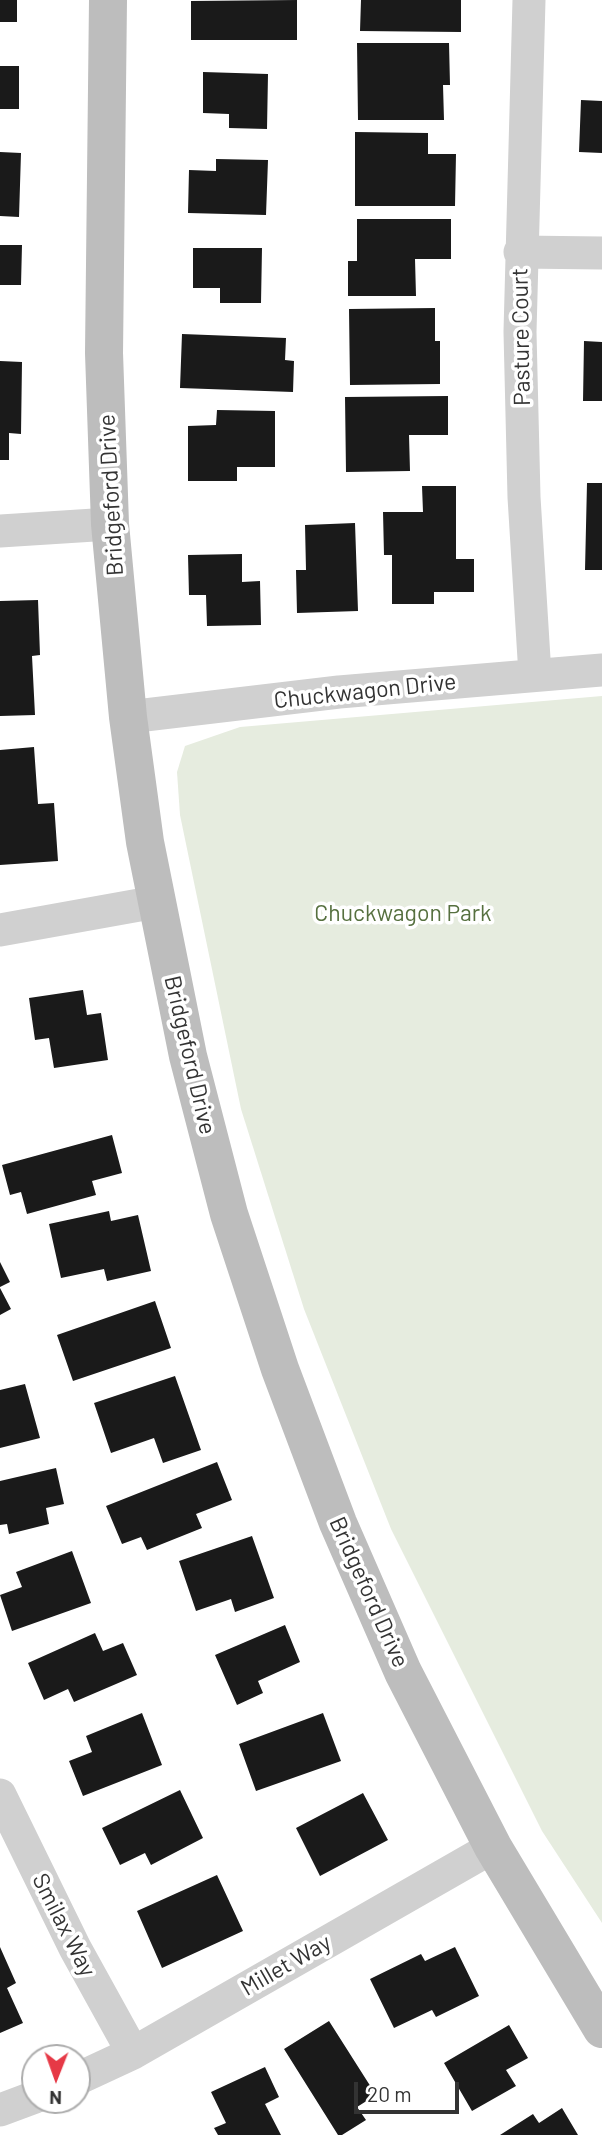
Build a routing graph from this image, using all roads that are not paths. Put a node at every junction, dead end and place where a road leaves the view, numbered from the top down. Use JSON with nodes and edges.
{"nodes":[{"id":1,"x":108,"y":0,"type":"edge"},
{"id":2,"x":529,"y":0,"type":"edge"},
{"id":3,"x":520,"y":252,"type":"junction"},
{"id":4,"x":602,"y":253,"type":"edge"},
{"id":5,"x":110,"y":524,"type":"junction"},
{"id":6,"x":0,"y":531,"type":"edge"},
{"id":7,"x":602,"y":670,"type":"edge"},
{"id":8,"x":535,"y":675,"type":"junction"},
{"id":9,"x":128,"y":718,"type":"junction"},
{"id":10,"x":156,"y":902,"type":"junction"},
{"id":11,"x":0,"y":930,"type":"edge"},
{"id":12,"x":0,"y":1795,"type":"edge"},
{"id":13,"x":493,"y":1847,"type":"junction"},
{"id":14,"x":602,"y":2029,"type":"edge"},
{"id":15,"x":133,"y":2053,"type":"junction"},
{"id":16,"x":91,"y":2072,"type":"edge"},
{"id":17,"x":21,"y":2102,"type":"edge"},
{"id":18,"x":0,"y":2110,"type":"edge"}],
"edges":[{"from":1,"to":5,"type":"street","name":"Bridgeford Drive"},
{"from":2,"to":3,"type":"street","name":"Pasture Court"},
{"from":3,"to":4,"type":"street"},
{"from":3,"to":8,"type":"street","name":"Pasture Court"},
{"from":5,"to":6,"type":"street"},
{"from":5,"to":9,"type":"street","name":"Bridgeford Drive"},
{"from":7,"to":8,"type":"street","name":"Chuckwagon Drive"},
{"from":8,"to":9,"type":"street","name":"Chuckwagon Drive"},
{"from":9,"to":10,"type":"street","name":"Bridgeford Drive"},
{"from":10,"to":11,"type":"street"},
{"from":10,"to":13,"type":"street","name":"Bridgeford Drive"},
{"from":12,"to":15,"type":"street","name":"Smilax Way"},
{"from":13,"to":14,"type":"street","name":"Bridgeford Drive"},
{"from":13,"to":15,"type":"street","name":"Millet Way"},
{"from":15,"to":16,"type":"street","name":"Millet Way"},
{"from":17,"to":18,"type":"street"}]}
